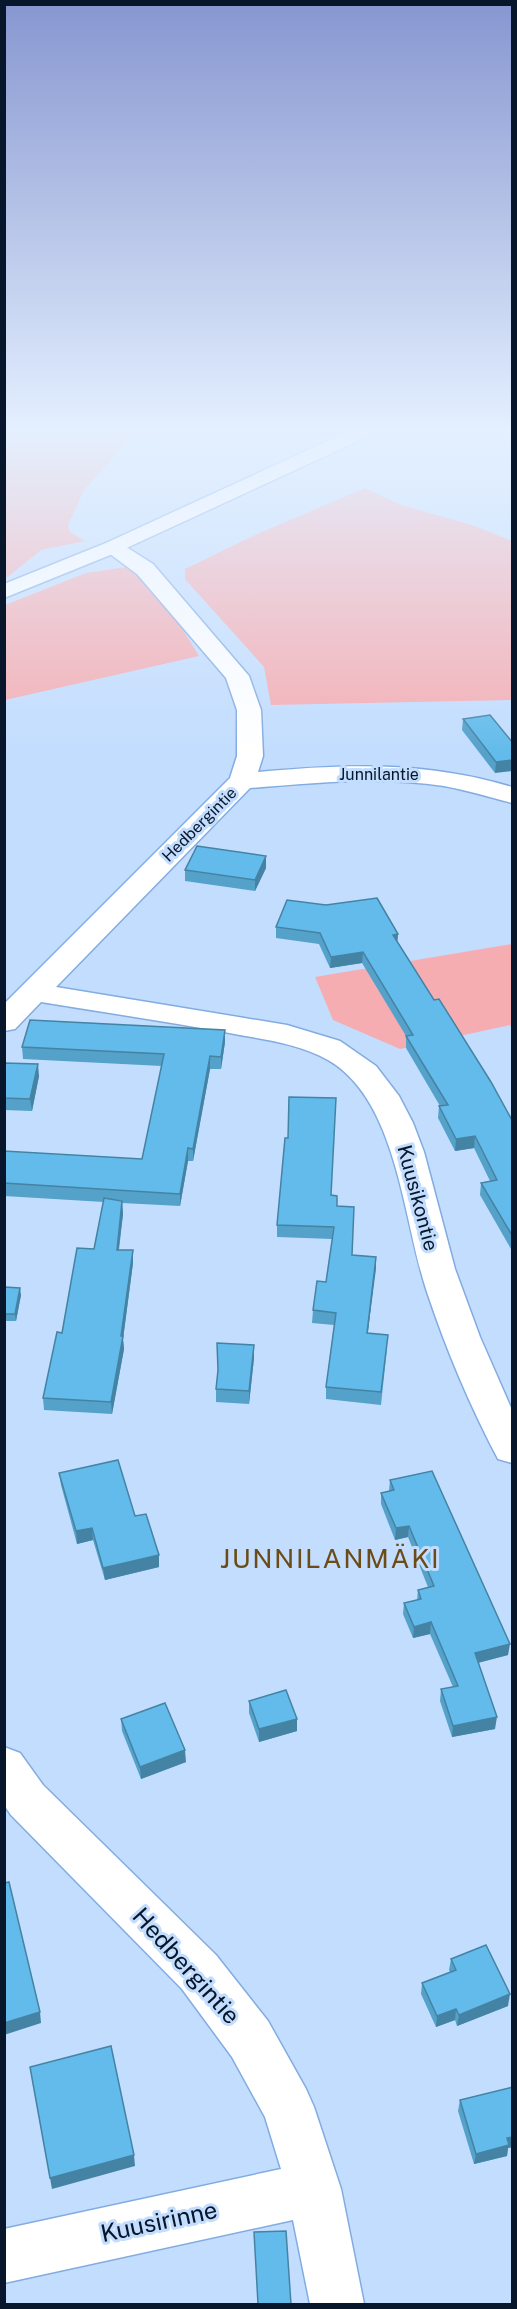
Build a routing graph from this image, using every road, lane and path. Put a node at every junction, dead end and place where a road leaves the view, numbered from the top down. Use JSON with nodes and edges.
{"nodes":[{"id":1,"x":129,"y":540,"type":"edge"},
{"id":2,"x":113,"y":547,"type":"junction"},
{"id":3,"x":4,"y":592,"type":"edge"},
{"id":4,"x":243,"y":781,"type":"junction"},
{"id":5,"x":513,"y":795,"type":"edge"},
{"id":6,"x":33,"y":992,"type":"junction"},
{"id":7,"x":4,"y":1022,"type":"edge"},
{"id":8,"x":513,"y":1448,"type":"edge"},
{"id":9,"x":4,"y":1767,"type":"edge"},
{"id":10,"x":314,"y":2189,"type":"junction"},
{"id":11,"x":4,"y":2256,"type":"edge"},
{"id":12,"x":337,"y":2304,"type":"edge"}],
"edges":[{"from":1,"to":2,"type":"street"},
{"from":2,"to":3,"type":"street"},
{"from":2,"to":4,"type":"street","name":"Hedbergintie"},
{"from":4,"to":5,"type":"street","name":"Junnilantie"},
{"from":4,"to":6,"type":"street","name":"Hedbergintie"},
{"from":6,"to":7,"type":"street","name":"Hedbergintie"},
{"from":6,"to":8,"type":"street","name":"Kuusikontie"},
{"from":9,"to":10,"type":"street","name":"Hedbergintie"},
{"from":10,"to":11,"type":"street","name":"Kuusirinne"},
{"from":10,"to":12,"type":"street","name":"Hedbergintie"}]}
